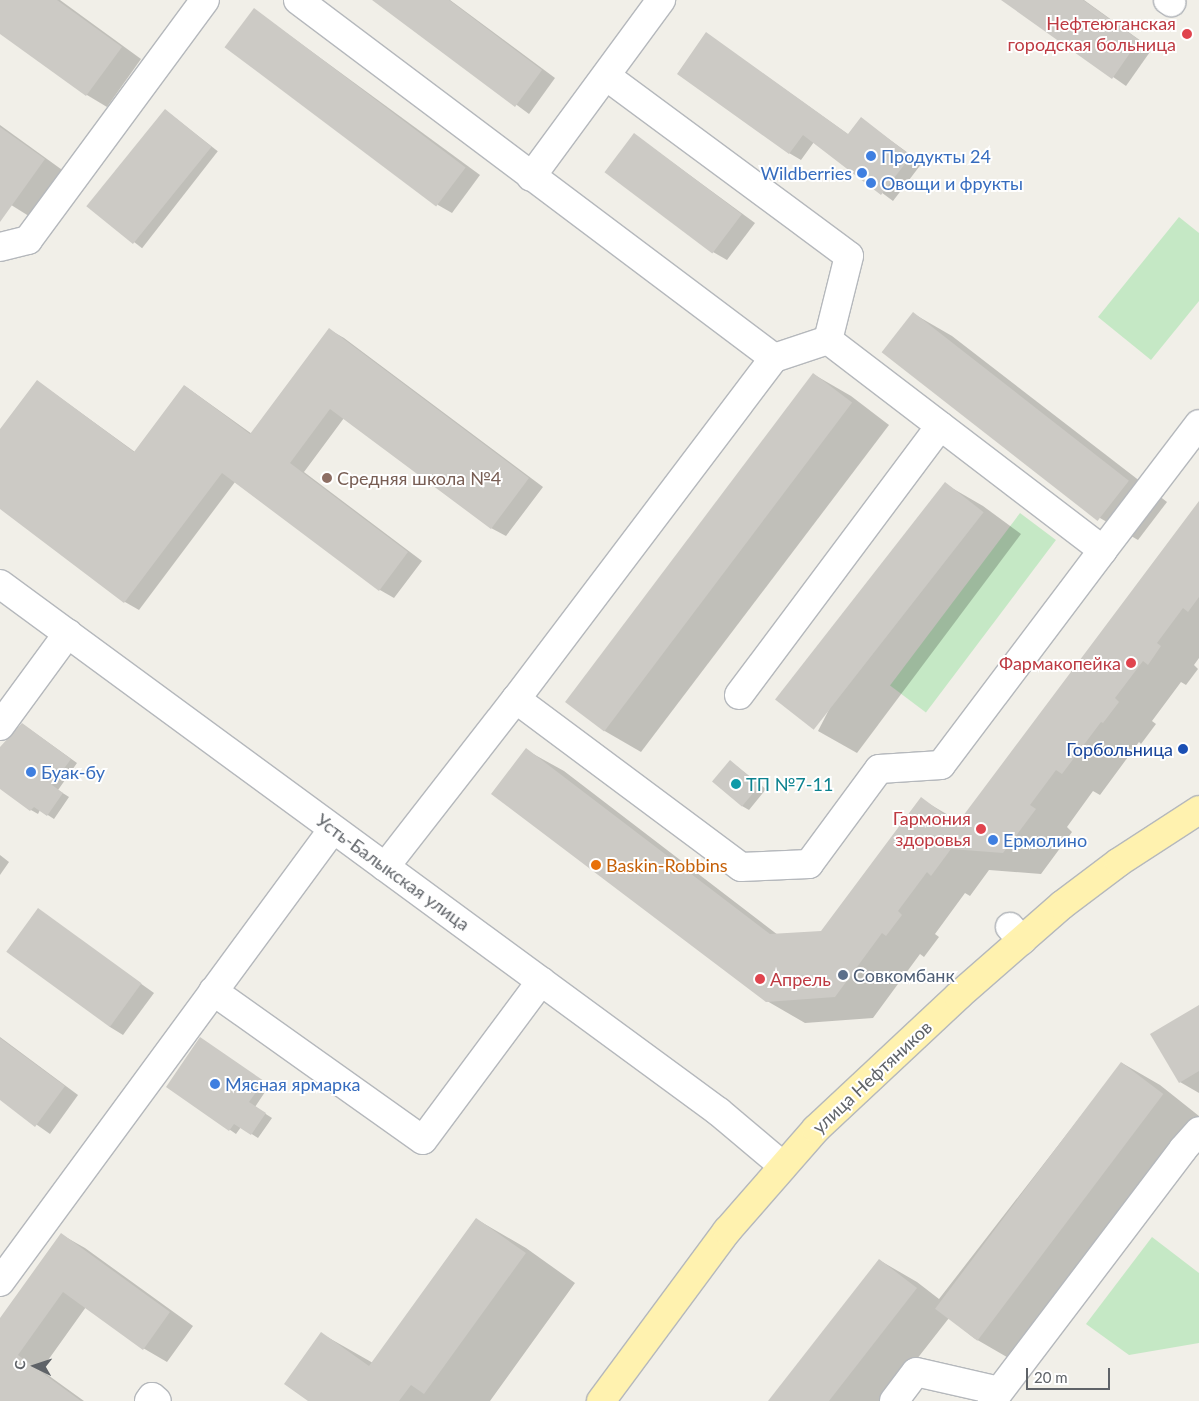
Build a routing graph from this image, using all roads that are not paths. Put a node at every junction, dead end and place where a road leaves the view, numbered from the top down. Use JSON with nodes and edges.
{"nodes":[{"id":1,"x":205,"y":0,"type":"edge"},
{"id":2,"x":298,"y":0,"type":"edge"},
{"id":3,"x":661,"y":0,"type":"edge"},
{"id":4,"x":606,"y":76,"type":"junction"},
{"id":5,"x":531,"y":177,"type":"junction"},
{"id":6,"x":0,"y":247,"type":"edge"},
{"id":7,"x":828,"y":340,"type":"junction"},
{"id":8,"x":774,"y":358,"type":"junction"},
{"id":9,"x":1199,"y":424,"type":"edge"},
{"id":10,"x":940,"y":426,"type":"junction"},
{"id":11,"x":1103,"y":550,"type":"junction"},
{"id":12,"x":0,"y":584,"type":"edge"},
{"id":13,"x":68,"y":634,"type":"junction"},
{"id":14,"x":738,"y":695,"type":"dead end"},
{"id":15,"x":516,"y":699,"type":"junction"},
{"id":16,"x":0,"y":726,"type":"edge"},
{"id":17,"x":1199,"y":810,"type":"edge"},
{"id":18,"x":333,"y":829,"type":"junction"},
{"id":19,"x":385,"y":867,"type":"junction"},
{"id":20,"x":541,"y":981,"type":"junction"},
{"id":21,"x":213,"y":991,"type":"junction"},
{"id":22,"x":1199,"y":1131,"type":"edge"},
{"id":23,"x":782,"y":1165,"type":"junction"},
{"id":24,"x":0,"y":1282,"type":"edge"},
{"id":25,"x":995,"y":1396,"type":"edge"},
{"id":26,"x":150,"y":1401,"type":"edge"},
{"id":27,"x":157,"y":1401,"type":"edge"},
{"id":28,"x":601,"y":1401,"type":"edge"},
{"id":29,"x":894,"y":1401,"type":"edge"}],
"edges":[{"from":1,"to":6,"type":"street"},
{"from":2,"to":5,"type":"street"},
{"from":3,"to":4,"type":"street"},
{"from":4,"to":5,"type":"street"},
{"from":4,"to":7,"type":"street"},
{"from":5,"to":8,"type":"street"},
{"from":7,"to":8,"type":"street"},
{"from":7,"to":10,"type":"street"},
{"from":8,"to":15,"type":"street"},
{"from":9,"to":11,"type":"street"},
{"from":10,"to":11,"type":"street"},
{"from":10,"to":14,"type":"street"},
{"from":11,"to":15,"type":"street"},
{"from":12,"to":13,"type":"street","name":"Усть-Балыкская улица"},
{"from":13,"to":16,"type":"street"},
{"from":13,"to":18,"type":"street","name":"Усть-Балыкская улица"},
{"from":15,"to":19,"type":"street"},
{"from":17,"to":23,"type":"main road","name":"улица Нефтяников"},
{"from":18,"to":19,"type":"street","name":"Усть-Балыкская улица"},
{"from":18,"to":21,"type":"street"},
{"from":19,"to":20,"type":"street","name":"Усть-Балыкская улица"},
{"from":20,"to":21,"type":"street"},
{"from":20,"to":23,"type":"street","name":"Усть-Балыкская улица"},
{"from":21,"to":24,"type":"street"},
{"from":22,"to":25,"type":"street"},
{"from":23,"to":28,"type":"main road","name":"улица Нефтяников"},
{"from":25,"to":29,"type":"street"},
{"from":26,"to":27,"type":"street"}]}
